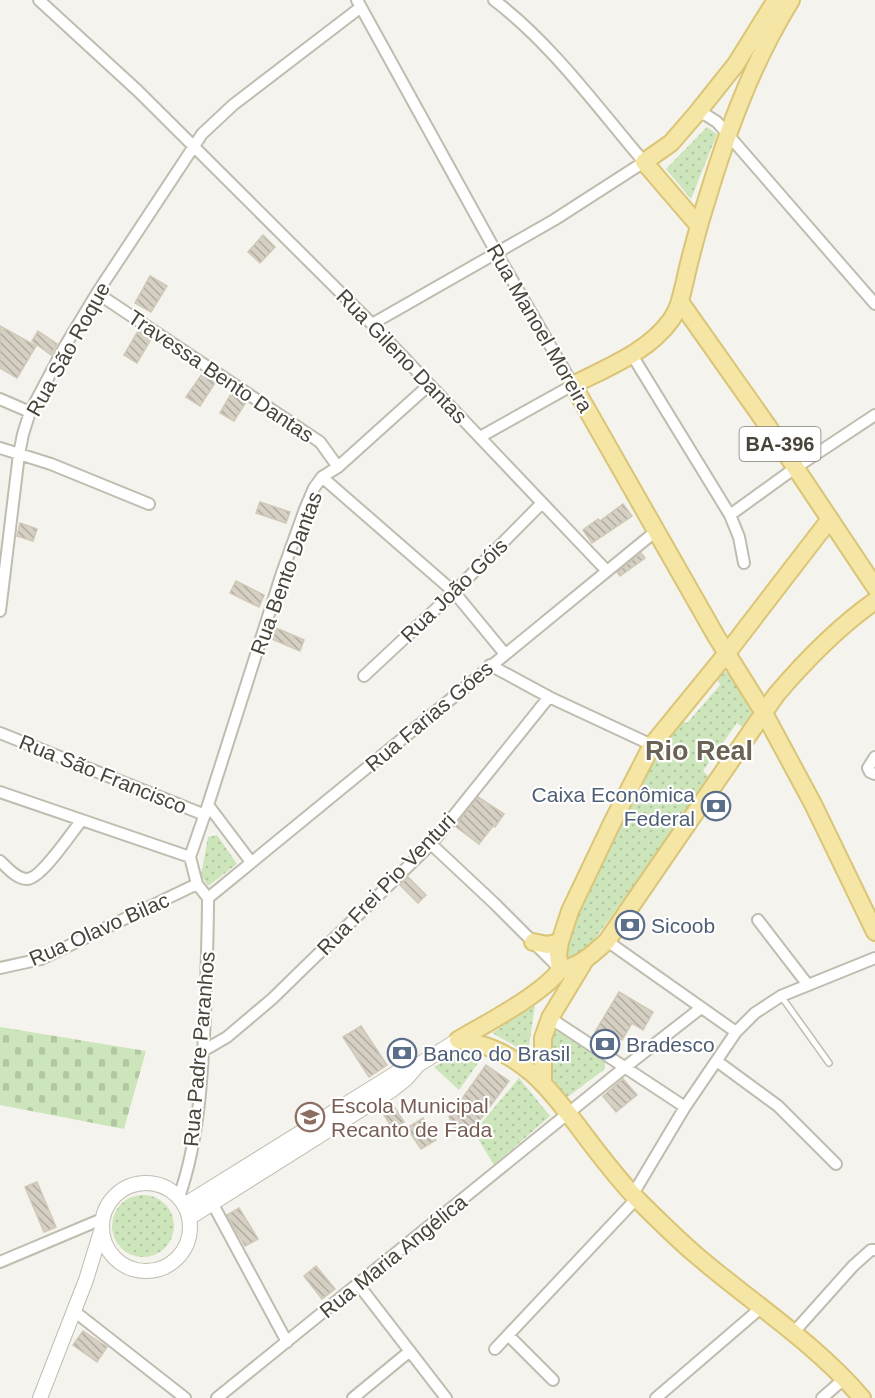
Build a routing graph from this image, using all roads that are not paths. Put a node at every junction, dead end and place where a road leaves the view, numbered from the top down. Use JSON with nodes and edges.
{"nodes":[{"id":1,"x":494,"y":0,"type":"edge"},
{"id":2,"x":776,"y":0,"type":"edge"},
{"id":3,"x":791,"y":0,"type":"edge"},
{"id":4,"x":44,"y":2,"type":"edge"},
{"id":5,"x":359,"y":4,"type":"edge"},
{"id":6,"x":698,"y":113,"type":"junction"},
{"id":7,"x":726,"y":134,"type":"junction"},
{"id":8,"x":193,"y":146,"type":"junction"},
{"id":9,"x":644,"y":162,"type":"junction"},
{"id":10,"x":699,"y":226,"type":"junction"},
{"id":11,"x":496,"y":252,"type":"junction"},
{"id":12,"x":97,"y":293,"type":"junction"},
{"id":13,"x":681,"y":303,"type":"junction"},
{"id":14,"x":875,"y":304,"type":"edge"},
{"id":15,"x":372,"y":324,"type":"junction"},
{"id":16,"x":632,"y":355,"type":"junction"},
{"id":17,"x":429,"y":385,"type":"junction"},
{"id":18,"x":573,"y":385,"type":"junction"},
{"id":19,"x":0,"y":399,"type":"edge"},
{"id":20,"x":30,"y":412,"type":"junction"},
{"id":21,"x":875,"y":415,"type":"edge"},
{"id":22,"x":480,"y":437,"type":"junction"},
{"id":23,"x":0,"y":448,"type":"edge"},
{"id":24,"x":19,"y":454,"type":"junction"},
{"id":25,"x":338,"y":466,"type":"junction"},
{"id":26,"x":795,"y":468,"type":"junction"},
{"id":27,"x":322,"y":477,"type":"junction"},
{"id":28,"x":542,"y":503,"type":"junction"},
{"id":29,"x":149,"y":504,"type":"dead end"},
{"id":30,"x":730,"y":515,"type":"junction"},
{"id":31,"x":830,"y":519,"type":"junction"},
{"id":32,"x":656,"y":531,"type":"junction"},
{"id":33,"x":744,"y":563,"type":"dead end"},
{"id":34,"x":606,"y":570,"type":"junction"},
{"id":35,"x":2,"y":581,"type":"edge"},
{"id":36,"x":875,"y":587,"type":"edge"},
{"id":37,"x":454,"y":592,"type":"junction"},
{"id":38,"x":875,"y":601,"type":"edge"},
{"id":39,"x":0,"y":611,"type":"edge"},
{"id":40,"x":727,"y":653,"type":"junction"},
{"id":41,"x":505,"y":654,"type":"junction"},
{"id":42,"x":490,"y":665,"type":"junction"},
{"id":43,"x":364,"y":676,"type":"dead end"},
{"id":44,"x":549,"y":697,"type":"junction"},
{"id":45,"x":764,"y":714,"type":"junction"},
{"id":46,"x":0,"y":733,"type":"edge"},
{"id":47,"x":652,"y":745,"type":"junction"},
{"id":48,"x":875,"y":757,"type":"edge"},
{"id":49,"x":875,"y":774,"type":"edge"},
{"id":50,"x":0,"y":792,"type":"edge"},
{"id":51,"x":207,"y":810,"type":"junction"},
{"id":52,"x":81,"y":821,"type":"junction"},
{"id":53,"x":431,"y":844,"type":"junction"},
{"id":54,"x":190,"y":857,"type":"junction"},
{"id":55,"x":0,"y":861,"type":"edge"},
{"id":56,"x":251,"y":862,"type":"junction"},
{"id":57,"x":197,"y":884,"type":"junction"},
{"id":58,"x":208,"y":898,"type":"junction"},
{"id":59,"x":758,"y":920,"type":"dead end"},
{"id":60,"x":875,"y":932,"type":"edge"},
{"id":61,"x":607,"y":941,"type":"junction"},
{"id":62,"x":532,"y":942,"type":"junction"},
{"id":63,"x":560,"y":942,"type":"junction"},
{"id":64,"x":875,"y":958,"type":"edge"},
{"id":65,"x":586,"y":959,"type":"junction"},
{"id":66,"x":0,"y":968,"type":"edge"},
{"id":67,"x":556,"y":975,"type":"junction"},
{"id":68,"x":808,"y":985,"type":"junction"},
{"id":69,"x":781,"y":996,"type":"junction"},
{"id":70,"x":701,"y":1008,"type":"junction"},
{"id":71,"x":550,"y":1018,"type":"junction"},
{"id":72,"x":736,"y":1032,"type":"junction"},
{"id":73,"x":543,"y":1038,"type":"junction"},
{"id":74,"x":458,"y":1040,"type":"junction"},
{"id":75,"x":203,"y":1051,"type":"junction"},
{"id":76,"x":718,"y":1062,"type":"junction"},
{"id":77,"x":829,"y":1063,"type":"dead end"},
{"id":78,"x":624,"y":1068,"type":"junction"},
{"id":79,"x":543,"y":1083,"type":"junction"},
{"id":80,"x":685,"y":1107,"type":"junction"},
{"id":81,"x":568,"y":1114,"type":"junction"},
{"id":82,"x":836,"y":1164,"type":"dead end"},
{"id":83,"x":635,"y":1196,"type":"junction"},
{"id":84,"x":209,"y":1198,"type":"junction"},
{"id":85,"x":184,"y":1207,"type":"junction"},
{"id":86,"x":102,"y":1224,"type":"junction"},
{"id":87,"x":875,"y":1251,"type":"edge"},
{"id":88,"x":113,"y":1257,"type":"junction"},
{"id":89,"x":0,"y":1262,"type":"edge"},
{"id":90,"x":86,"y":1280,"type":"junction"},
{"id":91,"x":358,"y":1284,"type":"junction"},
{"id":92,"x":762,"y":1306,"type":"junction"},
{"id":93,"x":74,"y":1311,"type":"junction"},
{"id":94,"x":794,"y":1332,"type":"junction"},
{"id":95,"x":508,"y":1335,"type":"junction"},
{"id":96,"x":287,"y":1342,"type":"junction"},
{"id":97,"x":495,"y":1349,"type":"dead end"},
{"id":98,"x":411,"y":1351,"type":"junction"},
{"id":99,"x":845,"y":1378,"type":"junction"},
{"id":100,"x":553,"y":1380,"type":"dead end"},
{"id":101,"x":40,"y":1398,"type":"edge"},
{"id":102,"x":185,"y":1398,"type":"edge"},
{"id":103,"x":217,"y":1398,"type":"edge"},
{"id":104,"x":353,"y":1398,"type":"edge"},
{"id":105,"x":445,"y":1398,"type":"edge"},
{"id":106,"x":656,"y":1398,"type":"edge"},
{"id":107,"x":822,"y":1398,"type":"edge"},
{"id":108,"x":862,"y":1398,"type":"edge"}],
"edges":[{"from":1,"to":9,"type":"street"},
{"from":2,"to":6,"type":"main road"},
{"from":3,"to":7,"type":"main road"},
{"from":4,"to":8,"type":"street","name":"Rua Gileno Dantas"},
{"from":5,"to":8,"type":"street","name":"Rua São Roque"},
{"from":5,"to":11,"type":"street","name":"Rua Manoel Moreira"},
{"from":6,"to":7,"type":"street"},
{"from":6,"to":9,"type":"main road"},
{"from":7,"to":10,"type":"main road"},
{"from":7,"to":14,"type":"street"},
{"from":8,"to":12,"type":"street","name":"Rua São Roque"},
{"from":8,"to":15,"type":"street","name":"Rua Gileno Dantas"},
{"from":9,"to":10,"type":"main road"},
{"from":9,"to":11,"type":"street"},
{"from":10,"to":13,"type":"main road"},
{"from":11,"to":15,"type":"street"},
{"from":11,"to":18,"type":"street","name":"Rua Manoel Moreira"},
{"from":12,"to":20,"type":"street","name":"Rua São Roque"},
{"from":12,"to":25,"type":"street","name":"Travessa Bento Dantas"},
{"from":13,"to":16,"type":"main road"},
{"from":13,"to":26,"type":"main road","number":"BA-396"},
{"from":15,"to":17,"type":"street","name":"Rua Gileno Dantas"},
{"from":16,"to":18,"type":"main road"},
{"from":16,"to":30,"type":"street"},
{"from":17,"to":22,"type":"street","name":"Rua Gileno Dantas"},
{"from":17,"to":25,"type":"street","name":"Rua Bento Dantas"},
{"from":18,"to":22,"type":"street"},
{"from":18,"to":32,"type":"main road","name":"Rua Manoel Moreira"},
{"from":19,"to":20,"type":"street"},
{"from":20,"to":24,"type":"street","name":"Rua São Roque"},
{"from":21,"to":26,"type":"street"},
{"from":22,"to":28,"type":"street","name":"Rua Gileno Dantas"},
{"from":23,"to":24,"type":"street"},
{"from":24,"to":29,"type":"street"},
{"from":24,"to":35,"type":"street","name":"Rua São Roque"},
{"from":25,"to":27,"type":"street","name":"Rua Bento Dantas"},
{"from":26,"to":30,"type":"street"},
{"from":26,"to":31,"type":"main road","number":"BA-396"},
{"from":27,"to":37,"type":"street"},
{"from":27,"to":51,"type":"street","name":"Rua Bento Dantas"},
{"from":28,"to":34,"type":"street","name":"Rua Gileno Dantas"},
{"from":28,"to":37,"type":"street","name":"Rua João Góis"},
{"from":30,"to":33,"type":"street"},
{"from":31,"to":36,"type":"main road","number":"BA-396"},
{"from":31,"to":40,"type":"main road"},
{"from":32,"to":34,"type":"street","name":"Rua Farias Góes"},
{"from":32,"to":40,"type":"main road","name":"Rua Manoel Moreira"},
{"from":34,"to":41,"type":"street","name":"Rua Farias Góes"},
{"from":35,"to":39,"type":"street","name":"Rua São Roque"},
{"from":37,"to":41,"type":"street"},
{"from":37,"to":43,"type":"street","name":"Rua João Góis"},
{"from":38,"to":45,"type":"main road"},
{"from":40,"to":45,"type":"main road","name":"Rua Manoel Moreira"},
{"from":40,"to":47,"type":"main road"},
{"from":41,"to":42,"type":"street","name":"Rua Farias Góes"},
{"from":42,"to":44,"type":"street"},
{"from":42,"to":56,"type":"street","name":"Rua Farias Góes"},
{"from":44,"to":47,"type":"street"},
{"from":44,"to":53,"type":"street","name":"Rua Frei Pio Venturi"},
{"from":45,"to":60,"type":"main road"},
{"from":45,"to":61,"type":"main road"},
{"from":46,"to":51,"type":"street","name":"Rua São Francisco"},
{"from":47,"to":63,"type":"main road"},
{"from":48,"to":49,"type":"street"},
{"from":50,"to":52,"type":"street"},
{"from":51,"to":54,"type":"street","name":"Rua Bento Dantas"},
{"from":51,"to":56,"type":"street"},
{"from":52,"to":54,"type":"street"},
{"from":52,"to":55,"type":"street"},
{"from":53,"to":62,"type":"street"},
{"from":53,"to":75,"type":"street","name":"Rua Frei Pio Venturi"},
{"from":54,"to":57,"type":"street"},
{"from":56,"to":58,"type":"street","name":"Rua Farias Góes"},
{"from":57,"to":58,"type":"street"},
{"from":57,"to":66,"type":"street","name":"Rua Olavo Bilac"},
{"from":58,"to":75,"type":"street","name":"Rua Padre Paranhos"},
{"from":59,"to":68,"type":"street"},
{"from":61,"to":65,"type":"main road"},
{"from":61,"to":70,"type":"street"},
{"from":62,"to":63,"type":"main road"},
{"from":62,"to":67,"type":"street"},
{"from":63,"to":67,"type":"main road"},
{"from":64,"to":68,"type":"street"},
{"from":65,"to":67,"type":"main road"},
{"from":65,"to":71,"type":"main road"},
{"from":67,"to":73,"type":"main road"},
{"from":67,"to":74,"type":"main road"},
{"from":68,"to":69,"type":"street"},
{"from":69,"to":72,"type":"street"},
{"from":69,"to":77,"type":"lane"},
{"from":70,"to":72,"type":"street"},
{"from":70,"to":78,"type":"street","name":"Rua Maria Angélica"},
{"from":71,"to":73,"type":"main road"},
{"from":71,"to":78,"type":"street"},
{"from":72,"to":76,"type":"street"},
{"from":73,"to":79,"type":"main road"},
{"from":74,"to":79,"type":"main road"},
{"from":74,"to":84,"type":"street"},
{"from":75,"to":85,"type":"street","name":"Rua Padre Paranhos"},
{"from":76,"to":80,"type":"street"},
{"from":76,"to":82,"type":"street"},
{"from":78,"to":80,"type":"street"},
{"from":78,"to":81,"type":"street","name":"Rua Maria Angélica"},
{"from":79,"to":81,"type":"main road"},
{"from":80,"to":83,"type":"street"},
{"from":81,"to":83,"type":"main road"},
{"from":81,"to":91,"type":"street","name":"Rua Maria Angélica"},
{"from":83,"to":92,"type":"main road"},
{"from":83,"to":95,"type":"street"},
{"from":84,"to":85,"type":"street"},
{"from":84,"to":96,"type":"street"},
{"from":85,"to":86,"type":"street"},
{"from":85,"to":88,"type":"street"},
{"from":86,"to":88,"type":"street"},
{"from":86,"to":89,"type":"street"},
{"from":86,"to":90,"type":"street"},
{"from":87,"to":94,"type":"street"},
{"from":88,"to":90,"type":"street"},
{"from":90,"to":93,"type":"street"},
{"from":91,"to":96,"type":"street","name":"Rua Maria Angélica"},
{"from":91,"to":98,"type":"street"},
{"from":92,"to":94,"type":"main road"},
{"from":92,"to":106,"type":"street"},
{"from":93,"to":101,"type":"street"},
{"from":93,"to":102,"type":"street"},
{"from":94,"to":99,"type":"main road"},
{"from":95,"to":97,"type":"street"},
{"from":95,"to":100,"type":"street"},
{"from":96,"to":103,"type":"street","name":"Rua Maria Angélica"},
{"from":98,"to":104,"type":"street"},
{"from":98,"to":105,"type":"street"},
{"from":99,"to":107,"type":"street"},
{"from":99,"to":108,"type":"main road"}]}
